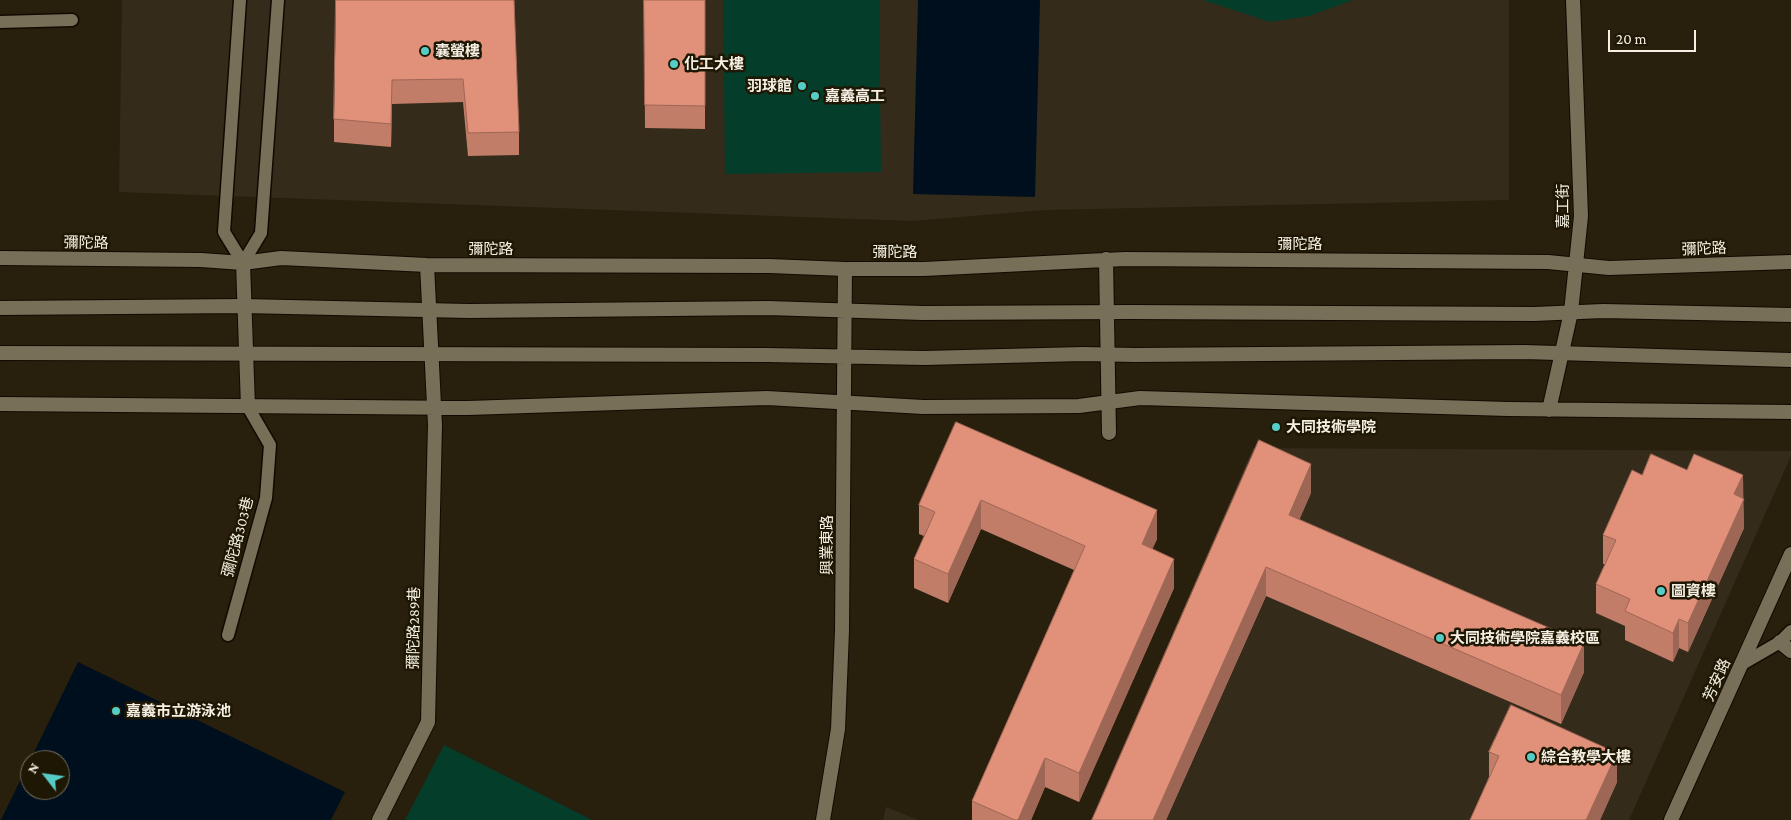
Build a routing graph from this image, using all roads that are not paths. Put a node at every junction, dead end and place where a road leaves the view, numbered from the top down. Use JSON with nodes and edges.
{"nodes":[{"id":1,"x":240,"y":0,"type":"edge"},
{"id":2,"x":278,"y":0,"type":"edge"},
{"id":3,"x":1573,"y":0,"type":"edge"},
{"id":4,"x":72,"y":20,"type":"dead end"},
{"id":5,"x":0,"y":22,"type":"edge"},
{"id":6,"x":0,"y":258,"type":"edge"},
{"id":7,"x":1106,"y":259,"type":"junction"},
{"id":8,"x":1791,"y":262,"type":"edge"},
{"id":9,"x":243,"y":263,"type":"junction"},
{"id":10,"x":427,"y":265,"type":"junction"},
{"id":11,"x":1578,"y":266,"type":"junction"},
{"id":12,"x":845,"y":269,"type":"junction"},
{"id":13,"x":244,"y":306,"type":"junction"},
{"id":14,"x":0,"y":308,"type":"edge"},
{"id":15,"x":429,"y":310,"type":"junction"},
{"id":16,"x":844,"y":310,"type":"junction"},
{"id":17,"x":1571,"y":312,"type":"junction"},
{"id":18,"x":1107,"y":313,"type":"junction"},
{"id":19,"x":1791,"y":315,"type":"edge"},
{"id":20,"x":245,"y":352,"type":"junction"},
{"id":21,"x":432,"y":353,"type":"junction"},
{"id":22,"x":0,"y":354,"type":"edge"},
{"id":23,"x":1561,"y":354,"type":"junction"},
{"id":24,"x":1108,"y":355,"type":"junction"},
{"id":25,"x":844,"y":356,"type":"junction"},
{"id":26,"x":1791,"y":360,"type":"edge"},
{"id":27,"x":1108,"y":401,"type":"junction"},
{"id":28,"x":844,"y":402,"type":"junction"},
{"id":29,"x":0,"y":404,"type":"edge"},
{"id":30,"x":248,"y":407,"type":"junction"},
{"id":31,"x":434,"y":407,"type":"junction"},
{"id":32,"x":1548,"y":410,"type":"junction"},
{"id":33,"x":1791,"y":412,"type":"edge"},
{"id":34,"x":1109,"y":433,"type":"dead end"},
{"id":35,"x":1791,"y":554,"type":"edge"},
{"id":36,"x":1791,"y":632,"type":"edge"},
{"id":37,"x":228,"y":635,"type":"dead end"},
{"id":38,"x":1780,"y":642,"type":"junction"},
{"id":39,"x":1791,"y":651,"type":"edge"},
{"id":40,"x":1742,"y":664,"type":"junction"},
{"id":41,"x":379,"y":820,"type":"edge"},
{"id":42,"x":823,"y":820,"type":"edge"},
{"id":43,"x":1671,"y":820,"type":"edge"}],
"edges":[{"from":1,"to":9,"type":"lane"},
{"from":2,"to":9,"type":"lane"},
{"from":3,"to":11,"type":"street","name":"嘉工街"},
{"from":4,"to":5,"type":"lane"},
{"from":6,"to":9,"type":"street","name":"彌陀路"},
{"from":7,"to":11,"type":"street","name":"彌陀路"},
{"from":7,"to":12,"type":"street","name":"彌陀路"},
{"from":7,"to":18,"type":"street"},
{"from":8,"to":11,"type":"street","name":"彌陀路"},
{"from":9,"to":10,"type":"street","name":"彌陀路"},
{"from":9,"to":13,"type":"street"},
{"from":10,"to":12,"type":"street","name":"彌陀路"},
{"from":10,"to":15,"type":"street","name":"彌陀路289巷"},
{"from":11,"to":17,"type":"street","name":"嘉工街"},
{"from":12,"to":16,"type":"street","name":"興業東路"},
{"from":13,"to":14,"type":"street"},
{"from":13,"to":15,"type":"street"},
{"from":13,"to":20,"type":"street"},
{"from":15,"to":16,"type":"street"},
{"from":15,"to":21,"type":"street","name":"彌陀路289巷"},
{"from":16,"to":18,"type":"street"},
{"from":16,"to":25,"type":"street","name":"興業東路"},
{"from":17,"to":18,"type":"street"},
{"from":17,"to":19,"type":"street"},
{"from":17,"to":23,"type":"street","name":"嘉工街"},
{"from":18,"to":24,"type":"street"},
{"from":20,"to":21,"type":"street"},
{"from":20,"to":22,"type":"street"},
{"from":20,"to":30,"type":"street"},
{"from":21,"to":25,"type":"street"},
{"from":21,"to":31,"type":"street","name":"彌陀路289巷"},
{"from":23,"to":24,"type":"street"},
{"from":23,"to":26,"type":"street"},
{"from":23,"to":32,"type":"street","name":"嘉工街"},
{"from":24,"to":25,"type":"street"},
{"from":24,"to":27,"type":"street"},
{"from":25,"to":28,"type":"street","name":"興業東路"},
{"from":27,"to":28,"type":"street"},
{"from":27,"to":32,"type":"street"},
{"from":27,"to":34,"type":"street"},
{"from":28,"to":31,"type":"street"},
{"from":28,"to":42,"type":"street","name":"興業東路"},
{"from":29,"to":30,"type":"street"},
{"from":30,"to":31,"type":"street"},
{"from":30,"to":37,"type":"lane","name":"彌陀路303巷"},
{"from":31,"to":41,"type":"street","name":"彌陀路289巷"},
{"from":32,"to":33,"type":"street"},
{"from":35,"to":40,"type":"street","name":"芳安路"},
{"from":36,"to":38,"type":"lane"},
{"from":38,"to":39,"type":"street"},
{"from":38,"to":40,"type":"lane"},
{"from":40,"to":43,"type":"street","name":"芳安路"}]}
